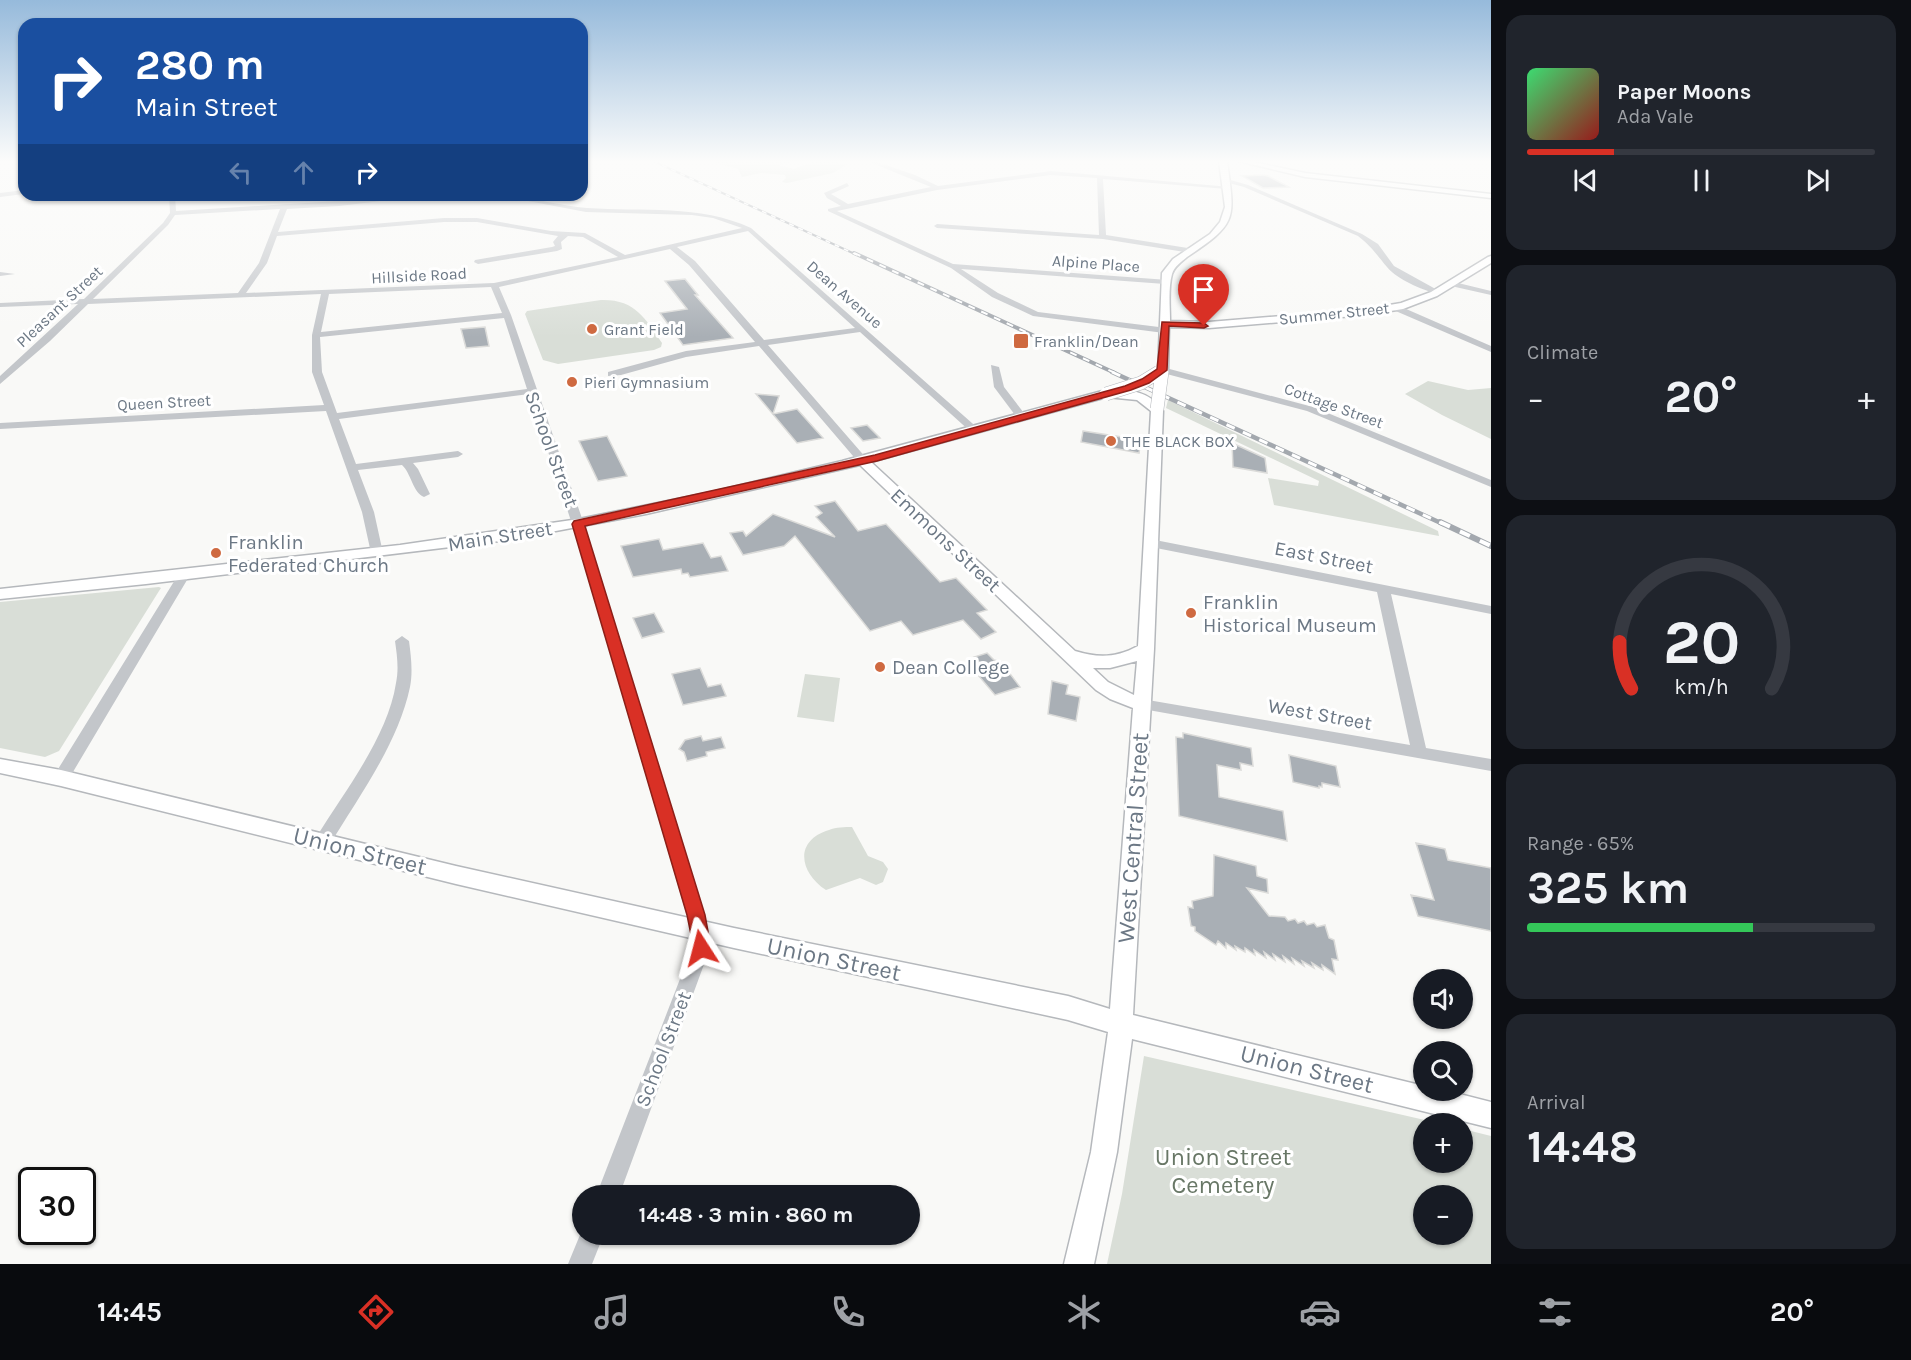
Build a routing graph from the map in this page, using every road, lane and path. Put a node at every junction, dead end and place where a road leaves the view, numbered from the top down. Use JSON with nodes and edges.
{"nodes":[{"id":1,"x":168,"y":220,"type":"edge"},
{"id":2,"x":280,"y":220,"type":"edge"},
{"id":3,"x":727,"y":220,"type":"edge"},
{"id":4,"x":852,"y":220,"type":"edge"},
{"id":5,"x":1102,"y":220,"type":"edge"},
{"id":6,"x":1225,"y":220,"type":"edge"},
{"id":7,"x":1323,"y":220,"type":"edge"},
{"id":8,"x":937,"y":226,"type":"dead end"},
{"id":9,"x":749,"y":229,"type":"junction"},
{"id":10,"x":568,"y":233,"type":"junction"},
{"id":11,"x":276,"y":234,"type":"junction"},
{"id":12,"x":1103,"y":237,"type":"junction"},
{"id":13,"x":672,"y":246,"type":"junction"},
{"id":14,"x":1191,"y":251,"type":"junction"},
{"id":15,"x":624,"y":257,"type":"junction"},
{"id":16,"x":1491,"y":259,"type":"edge"},
{"id":17,"x":478,"y":262,"type":"dead end"},
{"id":18,"x":952,"y":266,"type":"junction"},
{"id":19,"x":0,"y":274,"type":"edge"},
{"id":20,"x":11,"y":274,"type":"dead end"},
{"id":21,"x":1165,"y":282,"type":"junction"},
{"id":22,"x":1454,"y":284,"type":"junction"},
{"id":23,"x":494,"y":285,"type":"junction"},
{"id":24,"x":1437,"y":292,"type":"junction"},
{"id":25,"x":325,"y":293,"type":"junction"},
{"id":26,"x":1491,"y":293,"type":"edge"},
{"id":27,"x":239,"y":297,"type":"junction"},
{"id":28,"x":84,"y":302,"type":"junction"},
{"id":29,"x":0,"y":305,"type":"edge"},
{"id":30,"x":1394,"y":307,"type":"junction"},
{"id":31,"x":507,"y":315,"type":"junction"},
{"id":32,"x":1164,"y":327,"type":"junction"},
{"id":33,"x":863,"y":329,"type":"junction"},
{"id":34,"x":316,"y":335,"type":"junction"},
{"id":35,"x":763,"y":345,"type":"junction"},
{"id":36,"x":1491,"y":349,"type":"edge"},
{"id":37,"x":994,"y":367,"type":"dead end"},
{"id":38,"x":1162,"y":370,"type":"junction"},
{"id":39,"x":611,"y":374,"type":"dead end"},
{"id":40,"x":0,"y":381,"type":"edge"},
{"id":41,"x":531,"y":391,"type":"junction"},
{"id":42,"x":1106,"y":394,"type":"junction"},
{"id":43,"x":1157,"y":409,"type":"junction"},
{"id":44,"x":332,"y":412,"type":"junction"},
{"id":45,"x":1022,"y":417,"type":"junction"},
{"id":46,"x":0,"y":426,"type":"edge"},
{"id":47,"x":976,"y":430,"type":"junction"},
{"id":48,"x":458,"y":454,"type":"dead end"},
{"id":49,"x":863,"y":461,"type":"junction"},
{"id":50,"x":405,"y":462,"type":"junction"},
{"id":51,"x":352,"y":468,"type":"junction"},
{"id":52,"x":1491,"y":484,"type":"edge"},
{"id":53,"x":424,"y":494,"type":"dead end"},
{"id":54,"x":578,"y":524,"type":"junction"},
{"id":55,"x":1150,"y":543,"type":"junction"},
{"id":56,"x":376,"y":553,"type":"junction"},
{"id":57,"x":184,"y":575,"type":"junction"},
{"id":58,"x":1383,"y":589,"type":"junction"},
{"id":59,"x":0,"y":594,"type":"edge"},
{"id":60,"x":1491,"y":610,"type":"edge"},
{"id":61,"x":402,"y":641,"type":"dead end"},
{"id":62,"x":1146,"y":649,"type":"junction"},
{"id":63,"x":1068,"y":653,"type":"junction"},
{"id":64,"x":1142,"y":704,"type":"junction"},
{"id":65,"x":1419,"y":753,"type":"junction"},
{"id":66,"x":1491,"y":765,"type":"edge"},
{"id":67,"x":0,"y":766,"type":"edge"},
{"id":68,"x":61,"y":778,"type":"junction"},
{"id":69,"x":323,"y":842,"type":"junction"},
{"id":70,"x":700,"y":930,"type":"junction"},
{"id":71,"x":1121,"y":1024,"type":"junction"},
{"id":72,"x":1491,"y":1115,"type":"edge"},
{"id":73,"x":611,"y":1185,"type":"edge"},
{"id":74,"x":588,"y":1245,"type":"edge"},
{"id":75,"x":580,"y":1264,"type":"edge"},
{"id":76,"x":1079,"y":1264,"type":"edge"}],
"edges":[{"from":1,"to":28,"type":"street","name":"Pleasant Street"},
{"from":2,"to":11,"type":"street"},
{"from":3,"to":9,"type":"street","name":"Dean Avenue"},
{"from":4,"to":18,"type":"street","name":"Alpine Place"},
{"from":5,"to":12,"type":"street"},
{"from":6,"to":14,"type":"main road"},
{"from":7,"to":24,"type":"street"},
{"from":8,"to":12,"type":"street"},
{"from":9,"to":13,"type":"street","name":"Hillside Road"},
{"from":9,"to":33,"type":"street","name":"Dean Avenue"},
{"from":10,"to":11,"type":"street"},
{"from":10,"to":15,"type":"street"},
{"from":10,"to":17,"type":"street"},
{"from":11,"to":27,"type":"street"},
{"from":12,"to":14,"type":"street"},
{"from":13,"to":15,"type":"street","name":"Hillside Road"},
{"from":13,"to":35,"type":"street","name":"Emmons Street"},
{"from":14,"to":21,"type":"main road"},
{"from":15,"to":23,"type":"street","name":"Hillside Road"},
{"from":16,"to":22,"type":"main road","name":"Summer Street"},
{"from":18,"to":21,"type":"street","name":"Alpine Place"},
{"from":18,"to":32,"type":"street"},
{"from":19,"to":20,"type":"street"},
{"from":21,"to":32,"type":"main road","name":"West Central Street"},
{"from":22,"to":24,"type":"main road","name":"Summer Street"},
{"from":22,"to":26,"type":"street"},
{"from":23,"to":25,"type":"street","name":"Hillside Road"},
{"from":23,"to":31,"type":"street","name":"School Street"},
{"from":24,"to":30,"type":"main road","name":"Summer Street"},
{"from":25,"to":27,"type":"street","name":"Hillside Road"},
{"from":25,"to":34,"type":"street"},
{"from":27,"to":28,"type":"street","name":"Hillside Road"},
{"from":28,"to":29,"type":"street","name":"Hillside Road"},
{"from":28,"to":40,"type":"street","name":"Pleasant Street"},
{"from":30,"to":32,"type":"main road","name":"Summer Street"},
{"from":30,"to":36,"type":"street"},
{"from":31,"to":34,"type":"street"},
{"from":31,"to":41,"type":"street","name":"School Street"},
{"from":32,"to":38,"type":"main road","name":"West Central Street"},
{"from":33,"to":35,"type":"street"},
{"from":33,"to":47,"type":"street","name":"Dean Avenue"},
{"from":34,"to":44,"type":"street"},
{"from":35,"to":39,"type":"street"},
{"from":35,"to":49,"type":"street","name":"Emmons Street"},
{"from":37,"to":45,"type":"street"},
{"from":38,"to":42,"type":"main road","name":"Main Street","bridge":true},
{"from":38,"to":43,"type":"main road","name":"West Central Street","bridge":true},
{"from":38,"to":52,"type":"street","name":"Cottage Street"},
{"from":41,"to":44,"type":"street","name":"Queen Street"},
{"from":41,"to":54,"type":"street","name":"School Street"},
{"from":42,"to":43,"type":"main road","bridge":true},
{"from":42,"to":45,"type":"main road","name":"Main Street"},
{"from":43,"to":55,"type":"main road","name":"West Central Street"},
{"from":44,"to":46,"type":"street","name":"Queen Street"},
{"from":44,"to":51,"type":"street"},
{"from":45,"to":47,"type":"main road","name":"Main Street"},
{"from":47,"to":49,"type":"main road","name":"Main Street"},
{"from":48,"to":50,"type":"street"},
{"from":49,"to":54,"type":"main road","name":"Main Street"},
{"from":49,"to":63,"type":"main road","name":"Emmons Street"},
{"from":50,"to":51,"type":"street"},
{"from":50,"to":53,"type":"street"},
{"from":51,"to":56,"type":"street"},
{"from":54,"to":56,"type":"main road","name":"Main Street"},
{"from":54,"to":70,"type":"street","name":"School Street"},
{"from":55,"to":58,"type":"street","name":"East Street"},
{"from":55,"to":62,"type":"main road","name":"West Central Street"},
{"from":56,"to":57,"type":"main road","name":"Main Street"},
{"from":57,"to":59,"type":"main road","name":"Main Street"},
{"from":57,"to":68,"type":"street"},
{"from":58,"to":60,"type":"street","name":"East Street"},
{"from":58,"to":65,"type":"street"},
{"from":61,"to":69,"type":"street"},
{"from":62,"to":63,"type":"main road"},
{"from":62,"to":64,"type":"main road","name":"West Central Street"},
{"from":63,"to":64,"type":"main road","name":"Emmons Street"},
{"from":64,"to":65,"type":"street","name":"West Street"},
{"from":64,"to":71,"type":"main road","name":"West Central Street"},
{"from":65,"to":66,"type":"street","name":"West Street"},
{"from":67,"to":68,"type":"main road","name":"Union Street"},
{"from":68,"to":69,"type":"main road","name":"Union Street"},
{"from":69,"to":70,"type":"main road","name":"Union Street"},
{"from":70,"to":71,"type":"main road","name":"Union Street"},
{"from":70,"to":73,"type":"street","name":"School Street"},
{"from":71,"to":72,"type":"main road","name":"Union Street"},
{"from":71,"to":76,"type":"main road","name":"West Central Street"},
{"from":74,"to":75,"type":"street"}]}
